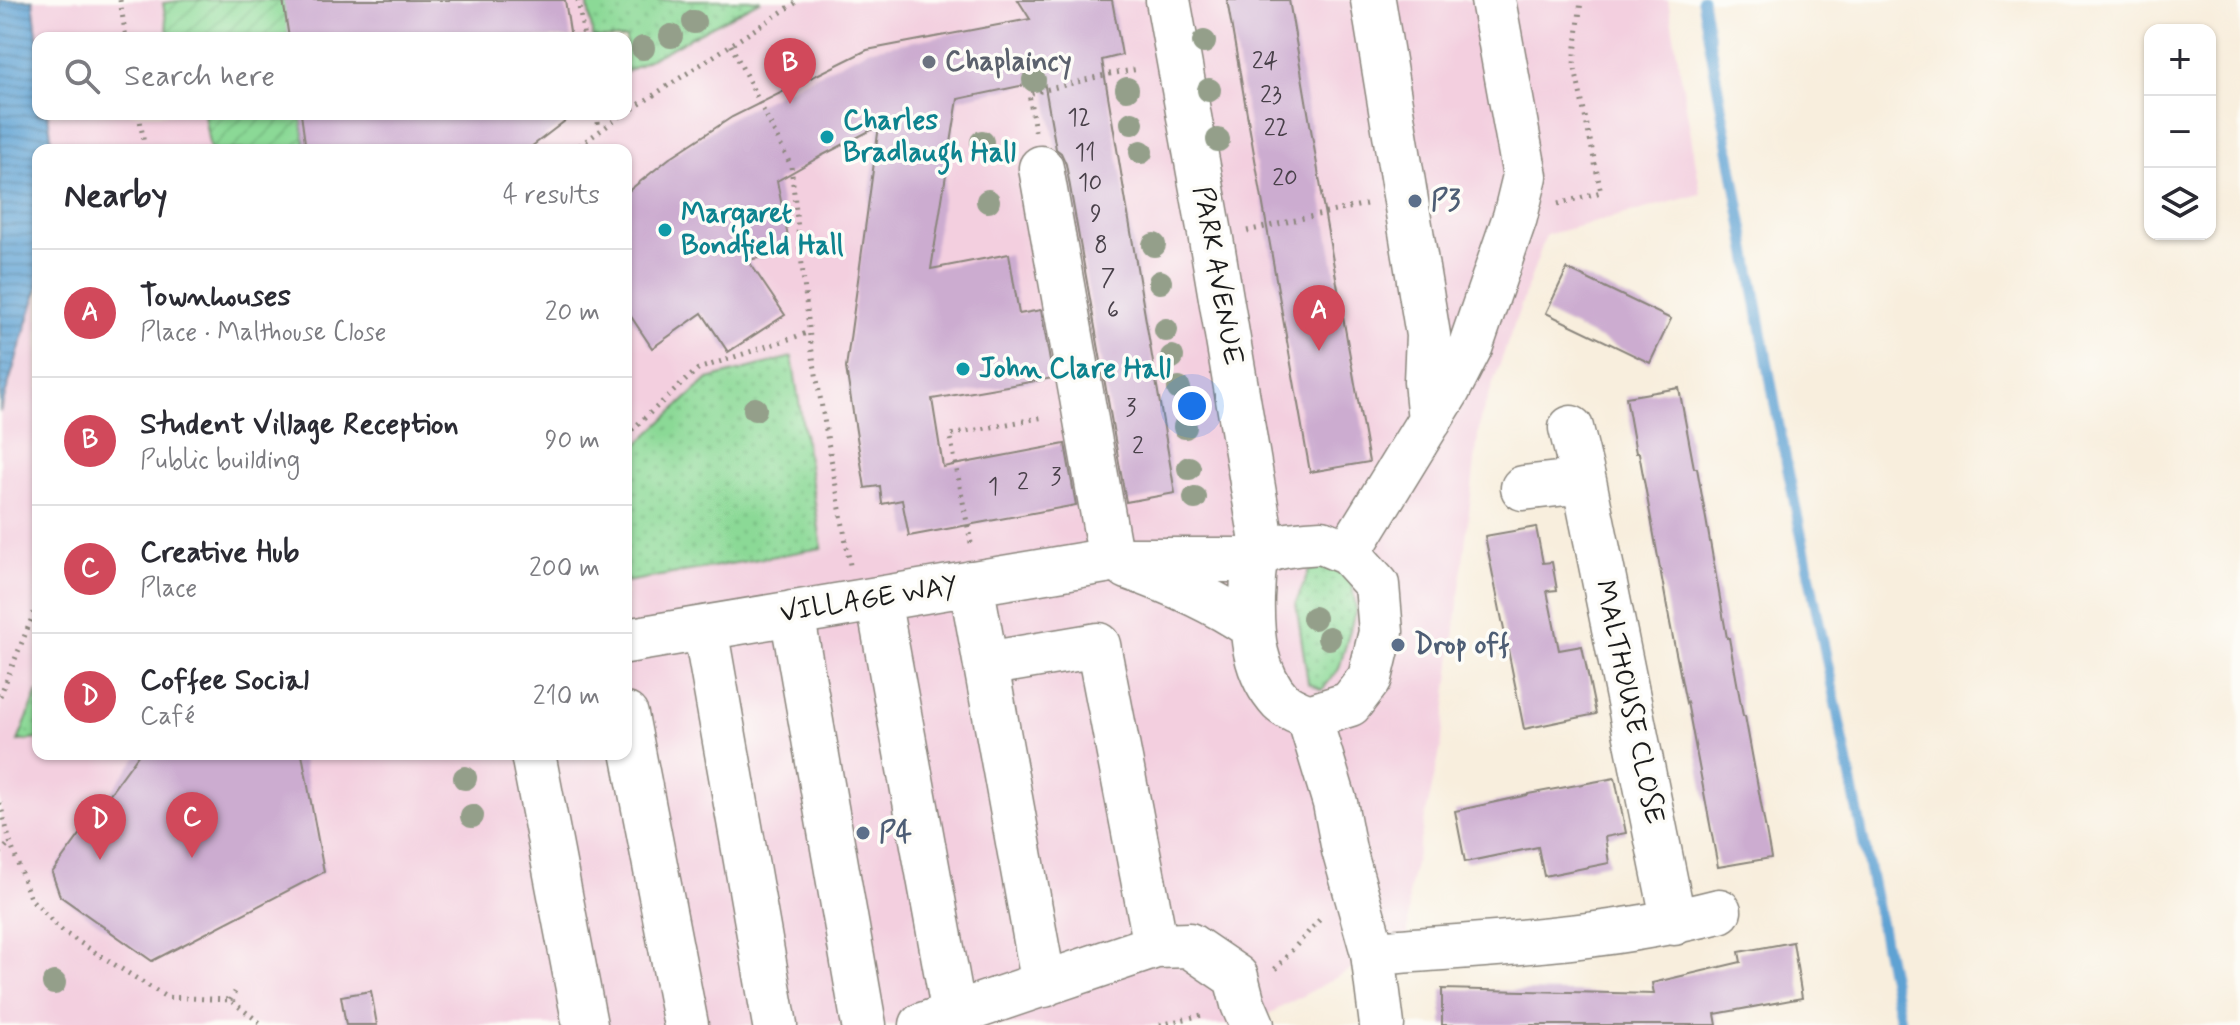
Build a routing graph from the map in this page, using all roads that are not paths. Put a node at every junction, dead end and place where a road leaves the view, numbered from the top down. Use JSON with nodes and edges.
{"nodes":[{"id":1,"x":1168,"y":0,"type":"edge"},
{"id":2,"x":1373,"y":0,"type":"edge"},
{"id":3,"x":1493,"y":0,"type":"edge"},
{"id":4,"x":1041,"y":168,"type":"road end"},
{"id":5,"x":1430,"y":420,"type":"junction"},
{"id":6,"x":1571,"y":428,"type":"dead end"},
{"id":7,"x":1584,"y":481,"type":"junction"},
{"id":8,"x":1523,"y":488,"type":"dead end"},
{"id":9,"x":1348,"y":553,"type":"junction"},
{"id":10,"x":1260,"y":556,"type":"junction"},
{"id":11,"x":1111,"y":560,"type":"junction"},
{"id":12,"x":971,"y":564,"type":"junction"},
{"id":13,"x":868,"y":600,"type":"junction"},
{"id":14,"x":792,"y":613,"type":"junction"},
{"id":15,"x":1251,"y":626,"type":"junction"},
{"id":16,"x":705,"y":628,"type":"junction"},
{"id":17,"x":632,"y":640,"type":"edge"},
{"id":18,"x":986,"y":664,"type":"junction"},
{"id":19,"x":1309,"y":717,"type":"junction"},
{"id":20,"x":632,"y":746,"type":"edge"},
{"id":21,"x":534,"y":760,"type":"edge"},
{"id":22,"x":1719,"y":911,"type":"dead end"},
{"id":23,"x":1674,"y":923,"type":"junction"},
{"id":24,"x":1156,"y":946,"type":"junction"},
{"id":25,"x":1373,"y":953,"type":"junction"},
{"id":26,"x":1044,"y":985,"type":"junction"},
{"id":27,"x":938,"y":1020,"type":"edge"},
{"id":28,"x":585,"y":1025,"type":"edge"},
{"id":29,"x":686,"y":1025,"type":"edge"},
{"id":30,"x":775,"y":1025,"type":"edge"},
{"id":31,"x":864,"y":1025,"type":"edge"},
{"id":32,"x":1252,"y":1025,"type":"edge"},
{"id":33,"x":1382,"y":1025,"type":"edge"}],
"edges":[{"from":1,"to":10,"type":"street","name":"PARK AVENUE"},
{"from":2,"to":5,"type":"street"},
{"from":3,"to":5,"type":"street"},
{"from":4,"to":11,"type":"street"},
{"from":5,"to":9,"type":"street"},
{"from":6,"to":7,"type":"street","name":"MALTHOUSE CLOSE"},
{"from":7,"to":8,"type":"street"},
{"from":7,"to":23,"type":"street","name":"MALTHOUSE CLOSE"},
{"from":9,"to":10,"type":"street"},
{"from":9,"to":19,"type":"street"},
{"from":10,"to":11,"type":"street","name":"VILLAGE WAY"},
{"from":10,"to":15,"type":"street"},
{"from":11,"to":12,"type":"street","name":"VILLAGE WAY"},
{"from":11,"to":15,"type":"street"},
{"from":12,"to":13,"type":"street","name":"VILLAGE WAY"},
{"from":12,"to":18,"type":"street"},
{"from":13,"to":14,"type":"street","name":"VILLAGE WAY"},
{"from":13,"to":27,"type":"street"},
{"from":14,"to":16,"type":"street","name":"VILLAGE WAY"},
{"from":14,"to":31,"type":"street"},
{"from":15,"to":19,"type":"street"},
{"from":16,"to":17,"type":"street","name":"VILLAGE WAY"},
{"from":16,"to":30,"type":"street"},
{"from":18,"to":24,"type":"street"},
{"from":18,"to":26,"type":"street"},
{"from":19,"to":25,"type":"street"},
{"from":20,"to":29,"type":"street"},
{"from":21,"to":28,"type":"street"},
{"from":22,"to":23,"type":"street"},
{"from":23,"to":25,"type":"street"},
{"from":24,"to":26,"type":"street"},
{"from":24,"to":32,"type":"street"},
{"from":25,"to":33,"type":"street"},
{"from":26,"to":27,"type":"street"}]}
